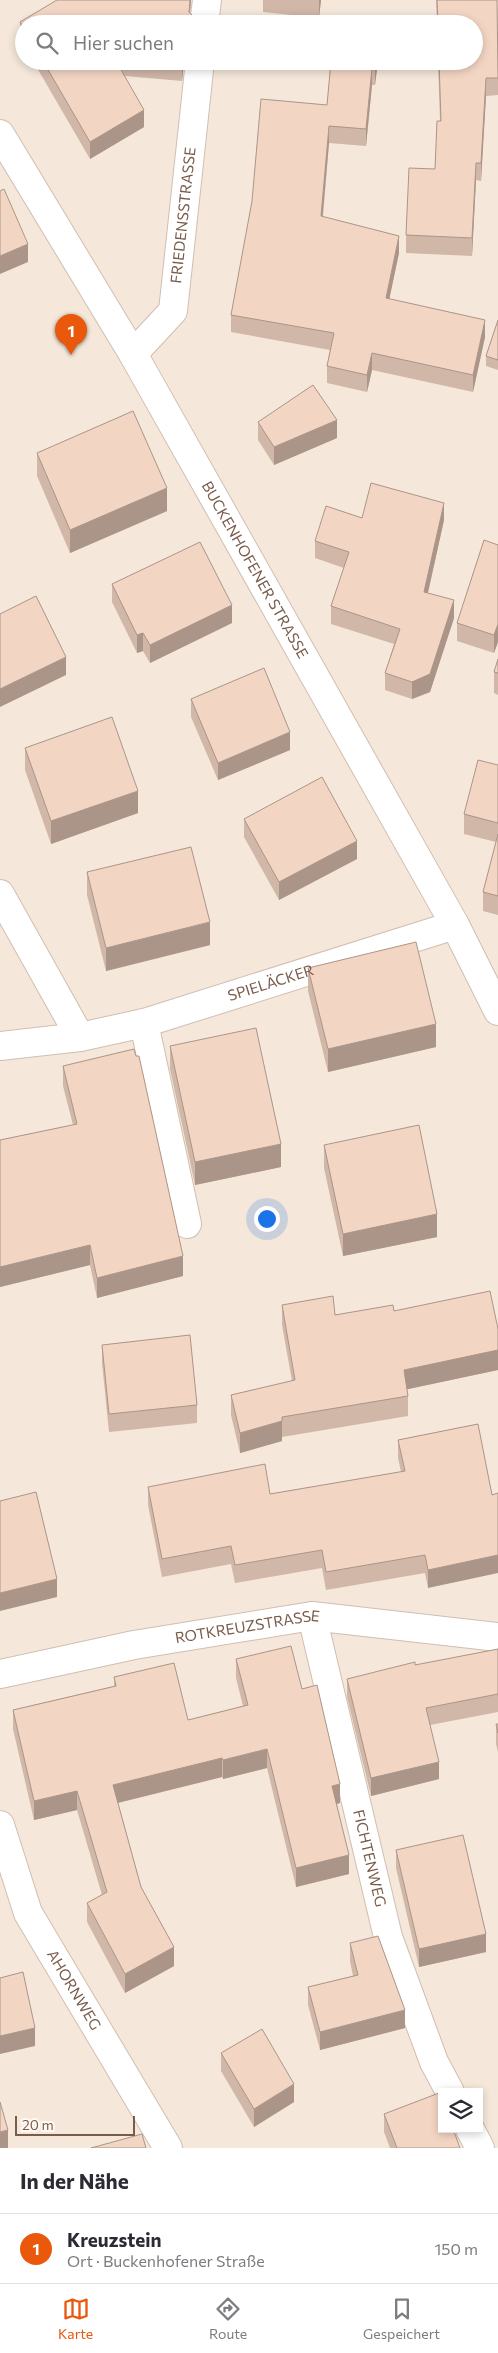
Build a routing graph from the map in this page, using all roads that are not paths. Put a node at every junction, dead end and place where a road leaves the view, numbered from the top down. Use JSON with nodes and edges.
{"nodes":[{"id":1,"x":207,"y":0,"type":"edge"},
{"id":2,"x":205,"y":15,"type":"edge"},
{"id":3,"x":199,"y":70,"type":"edge"},
{"id":4,"x":0,"y":134,"type":"edge"},
{"id":5,"x":133,"y":354,"type":"junction"},
{"id":6,"x":0,"y":894,"type":"edge"},
{"id":7,"x":455,"y":925,"type":"junction"},
{"id":8,"x":498,"y":1011,"type":"edge"},
{"id":9,"x":144,"y":1023,"type":"junction"},
{"id":10,"x":80,"y":1037,"type":"junction"},
{"id":11,"x":0,"y":1046,"type":"edge"},
{"id":12,"x":187,"y":1224,"type":"dead end"},
{"id":13,"x":312,"y":1616,"type":"junction"},
{"id":14,"x":498,"y":1637,"type":"edge"},
{"id":15,"x":0,"y":1674,"type":"edge"},
{"id":16,"x":0,"y":1825,"type":"edge"},
{"id":17,"x":448,"y":2088,"type":"edge"},
{"id":18,"x":472,"y":2133,"type":"edge"},
{"id":19,"x":168,"y":2148,"type":"edge"},
{"id":20,"x":480,"y":2148,"type":"edge"}],
"edges":[{"from":1,"to":2,"type":"street"},
{"from":3,"to":5,"type":"street","name":"FRIEDENSSTRASSE"},
{"from":4,"to":5,"type":"street","name":"BUCKENHOFENER STRASSE"},
{"from":5,"to":7,"type":"street","name":"BUCKENHOFENER STRASSE"},
{"from":6,"to":10,"type":"street"},
{"from":7,"to":8,"type":"street","name":"BUCKENHOFENER STRASSE"},
{"from":7,"to":9,"type":"street","name":"SPIELÄCKER"},
{"from":9,"to":10,"type":"street","name":"SPIELÄCKER"},
{"from":9,"to":12,"type":"street"},
{"from":10,"to":11,"type":"street","name":"SPIELÄCKER"},
{"from":13,"to":14,"type":"street","name":"ROTKREUZSTRASSE"},
{"from":13,"to":15,"type":"street","name":"ROTKREUZSTRASSE"},
{"from":13,"to":17,"type":"street","name":"FICHTENWEG"},
{"from":16,"to":19,"type":"street","name":"AHORNWEG"},
{"from":18,"to":20,"type":"street"}]}
